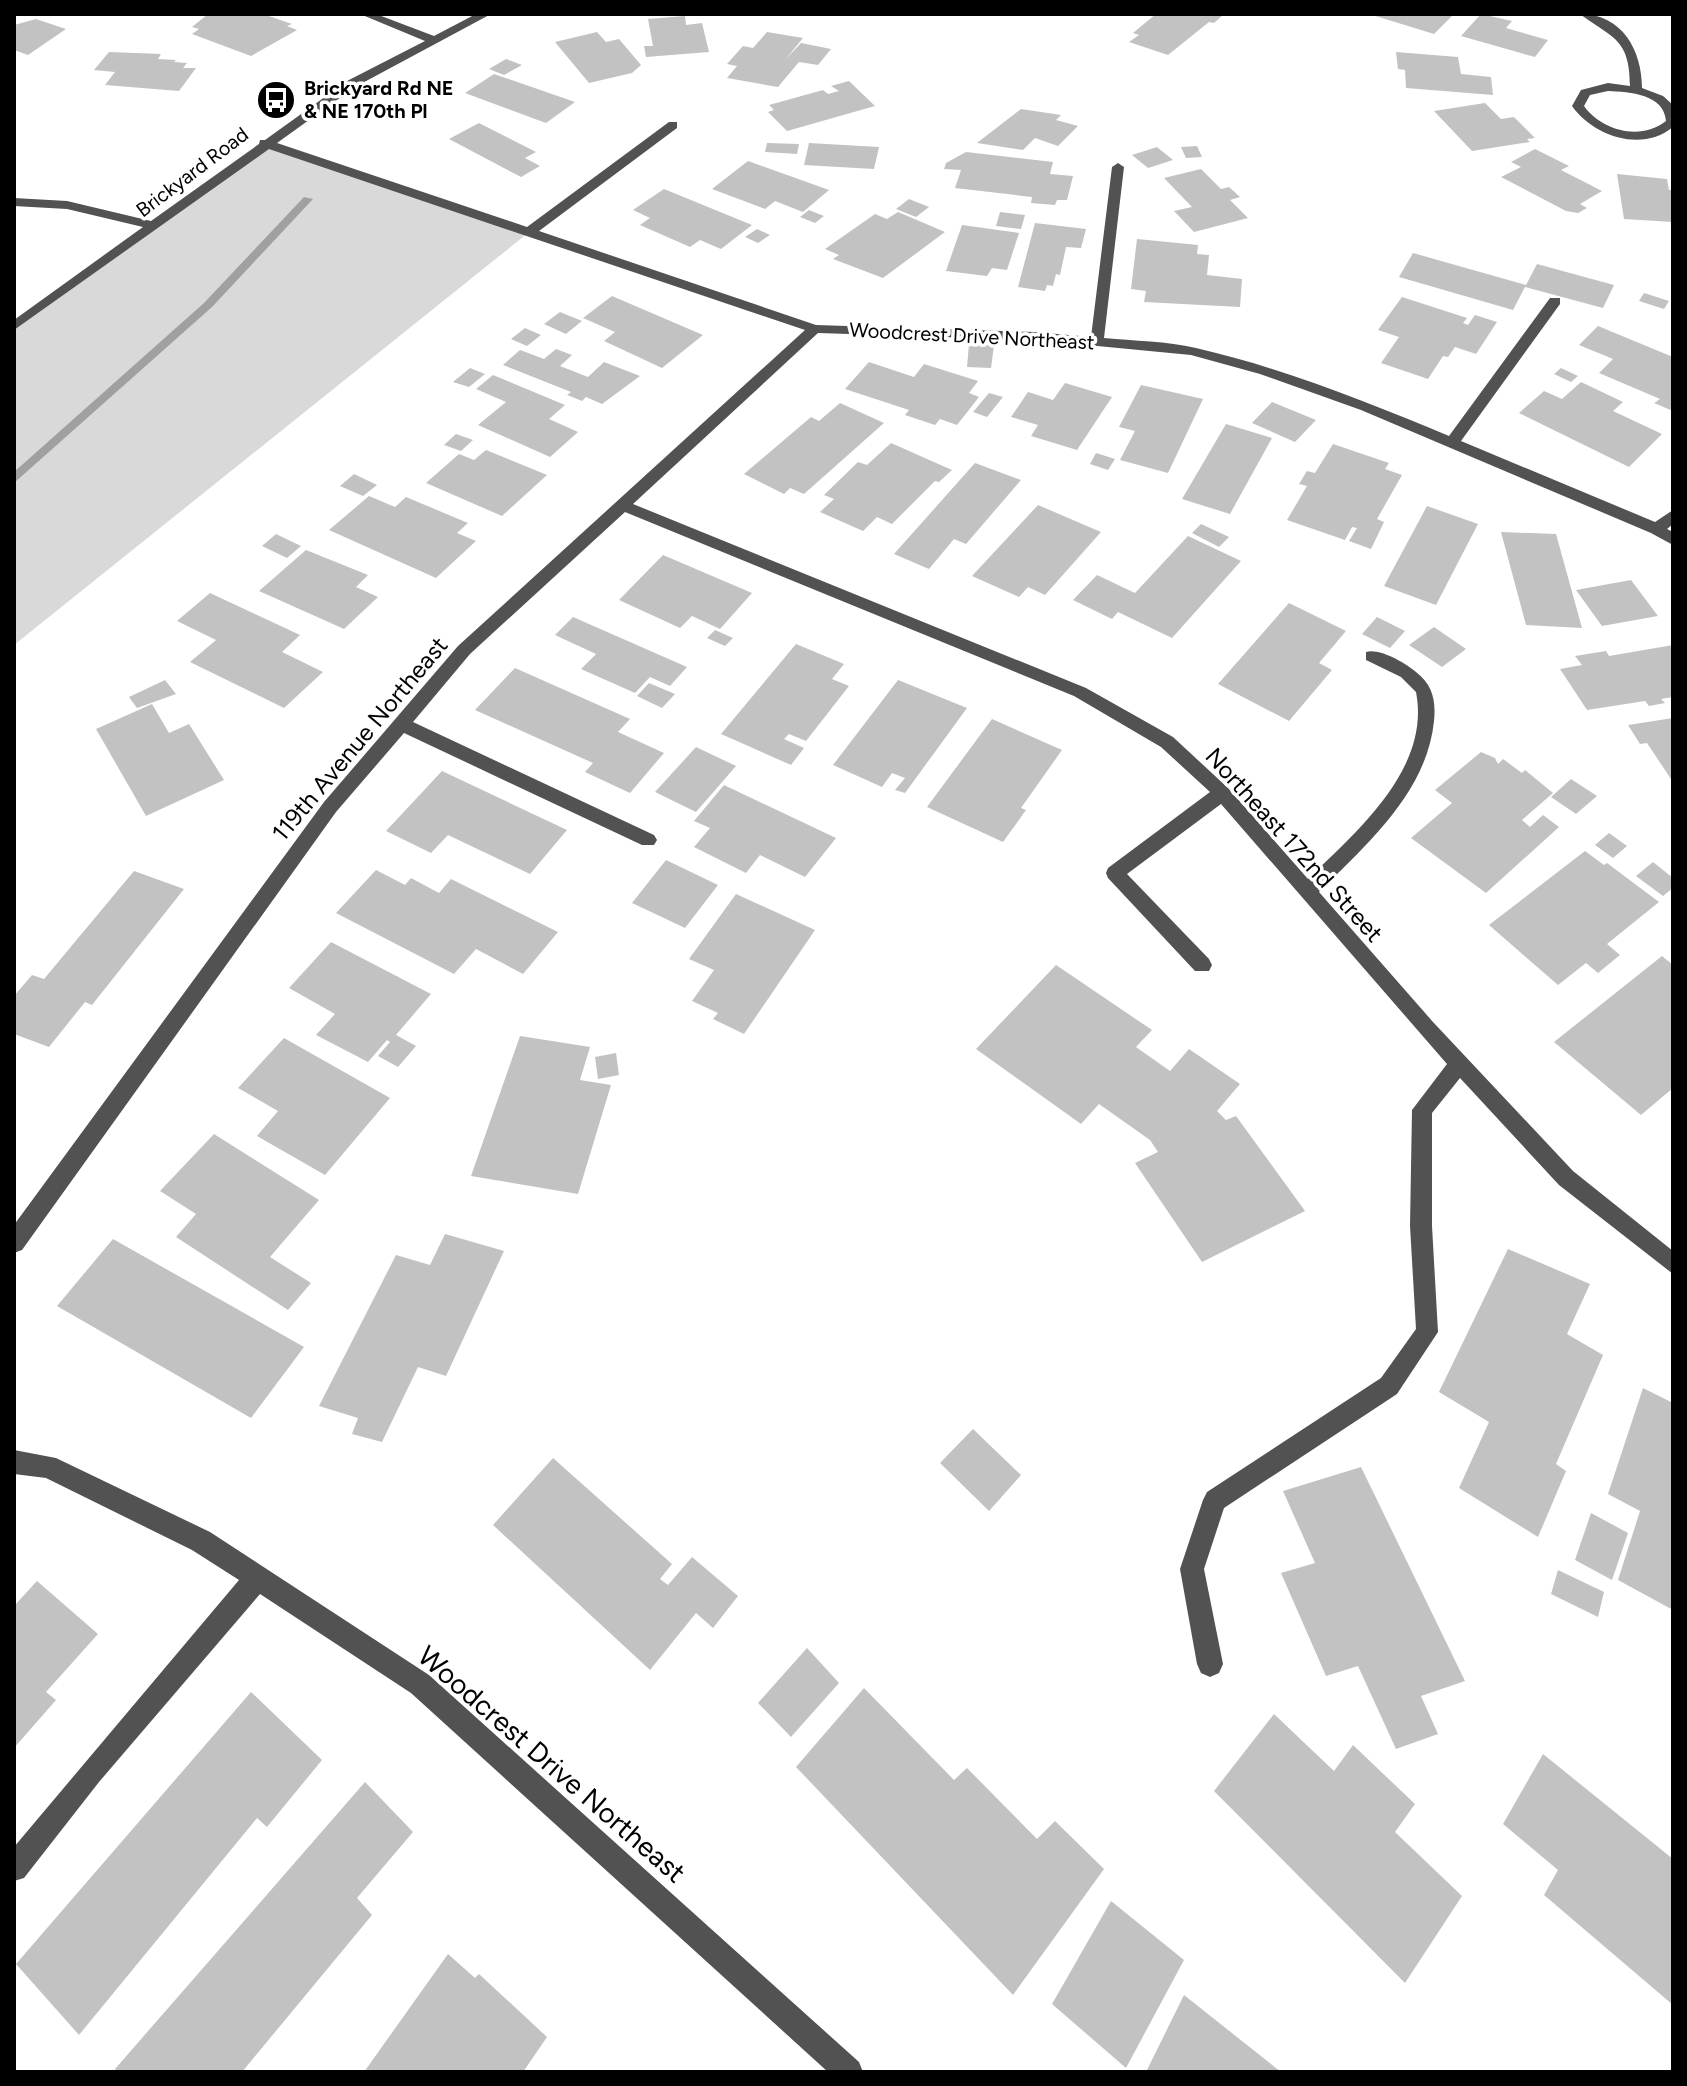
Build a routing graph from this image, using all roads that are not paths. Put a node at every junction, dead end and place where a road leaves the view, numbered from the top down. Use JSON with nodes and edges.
{"nodes":[{"id":1,"x":366,"y":14,"type":"edge"},
{"id":2,"x":485,"y":14,"type":"edge"},
{"id":3,"x":1586,"y":14,"type":"edge"},
{"id":4,"x":434,"y":40,"type":"junction"},
{"id":5,"x":1636,"y":90,"type":"junction"},
{"id":6,"x":673,"y":125,"type":"dead end"},
{"id":7,"x":264,"y":143,"type":"junction"},
{"id":8,"x":1118,"y":167,"type":"dead end"},
{"id":9,"x":14,"y":202,"type":"edge"},
{"id":10,"x":154,"y":226,"type":"junction"},
{"id":11,"x":528,"y":233,"type":"junction"},
{"id":12,"x":1555,"y":301,"type":"dead end"},
{"id":13,"x":14,"y":326,"type":"edge"},
{"id":14,"x":815,"y":329,"type":"junction"},
{"id":15,"x":1097,"y":342,"type":"junction"},
{"id":16,"x":1452,"y":443,"type":"junction"},
{"id":17,"x":620,"y":504,"type":"junction"},
{"id":18,"x":1673,"y":515,"type":"edge"},
{"id":19,"x":1657,"y":529,"type":"junction"},
{"id":20,"x":1673,"y":540,"type":"edge"},
{"id":21,"x":1372,"y":656,"type":"dead end"},
{"id":22,"x":401,"y":724,"type":"junction"},
{"id":23,"x":1222,"y":793,"type":"junction"},
{"id":24,"x":648,"y":840,"type":"dead end"},
{"id":25,"x":1307,"y":892,"type":"junction"},
{"id":26,"x":1202,"y":965,"type":"dead end"},
{"id":27,"x":1459,"y":1064,"type":"junction"},
{"id":28,"x":14,"y":1243,"type":"edge"},
{"id":29,"x":1673,"y":1264,"type":"edge"},
{"id":30,"x":14,"y":1462,"type":"edge"},
{"id":31,"x":257,"y":1578,"type":"junction"},
{"id":32,"x":1210,"y":1664,"type":"dead end"},
{"id":33,"x":14,"y":1868,"type":"edge"},
{"id":34,"x":849,"y":2072,"type":"edge"}],
"edges":[{"from":1,"to":4,"type":"street"},
{"from":2,"to":4,"type":"street","name":"Brickyard Road"},
{"from":3,"to":5,"type":"street"},
{"from":4,"to":7,"type":"street","name":"Brickyard Road"},
{"from":5,"to":5,"type":"street"},
{"from":6,"to":11,"type":"street"},
{"from":7,"to":10,"type":"street","name":"Brickyard Road"},
{"from":7,"to":11,"type":"street","name":"Woodcrest Drive Northeast"},
{"from":8,"to":15,"type":"street"},
{"from":9,"to":10,"type":"street"},
{"from":10,"to":13,"type":"street","name":"Brickyard Road"},
{"from":11,"to":14,"type":"street","name":"Woodcrest Drive Northeast"},
{"from":12,"to":16,"type":"street"},
{"from":14,"to":15,"type":"street","name":"Woodcrest Drive Northeast"},
{"from":14,"to":17,"type":"street","name":"119th Avenue Northeast"},
{"from":15,"to":16,"type":"street","name":"Woodcrest Drive Northeast"},
{"from":16,"to":19,"type":"street","name":"Woodcrest Drive Northeast"},
{"from":17,"to":22,"type":"street","name":"119th Avenue Northeast"},
{"from":17,"to":23,"type":"street","name":"Northeast 172nd Street"},
{"from":18,"to":19,"type":"street"},
{"from":19,"to":20,"type":"street","name":"Woodcrest Drive Northeast"},
{"from":21,"to":25,"type":"street"},
{"from":22,"to":24,"type":"street"},
{"from":22,"to":28,"type":"street","name":"119th Avenue Northeast"},
{"from":23,"to":25,"type":"street","name":"Northeast 172nd Street"},
{"from":23,"to":26,"type":"street"},
{"from":25,"to":27,"type":"street","name":"Northeast 172nd Street"},
{"from":27,"to":29,"type":"street","name":"Northeast 172nd Street"},
{"from":27,"to":32,"type":"street"},
{"from":30,"to":31,"type":"street","name":"Woodcrest Drive Northeast"},
{"from":31,"to":33,"type":"street"},
{"from":31,"to":34,"type":"street","name":"Woodcrest Drive Northeast"}]}
